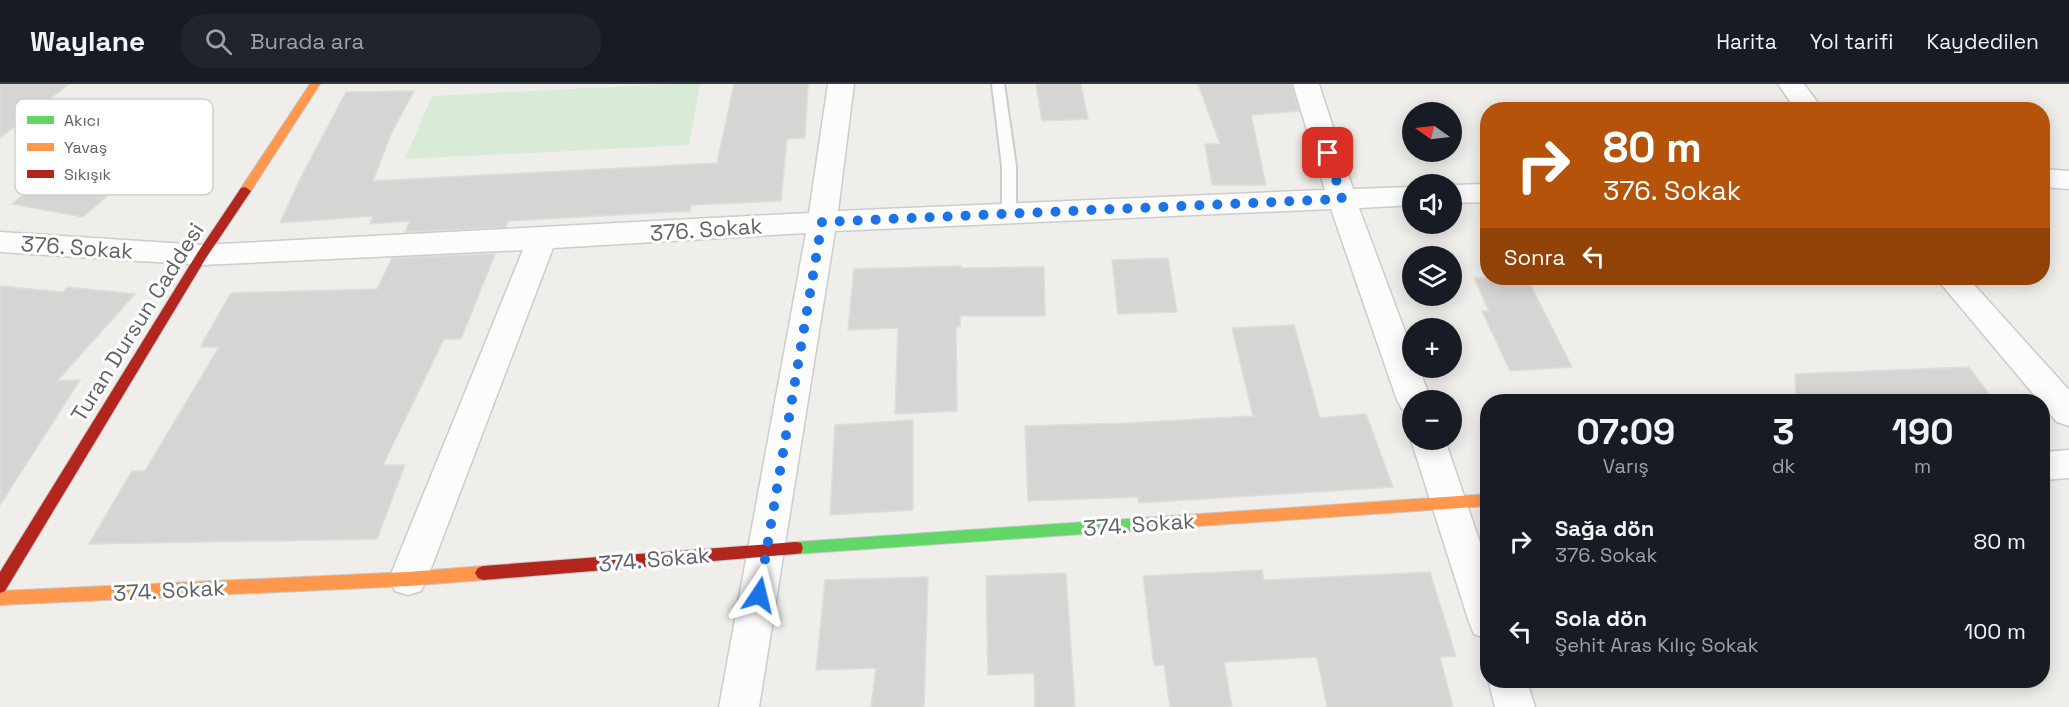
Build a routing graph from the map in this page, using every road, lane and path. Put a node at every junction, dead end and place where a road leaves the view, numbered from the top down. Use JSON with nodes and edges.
{"nodes":[{"id":1,"x":315,"y":84,"type":"edge"},
{"id":2,"x":841,"y":84,"type":"edge"},
{"id":3,"x":998,"y":84,"type":"edge"},
{"id":4,"x":1306,"y":84,"type":"edge"},
{"id":5,"x":1791,"y":84,"type":"edge"},
{"id":6,"x":1804,"y":102,"type":"edge"},
{"id":7,"x":2050,"y":179,"type":"edge"},
{"id":8,"x":2069,"y":180,"type":"edge"},
{"id":9,"x":1480,"y":193,"type":"edge"},
{"id":10,"x":1462,"y":194,"type":"edge"},
{"id":11,"x":1402,"y":196,"type":"edge"},
{"id":12,"x":1342,"y":199,"type":"junction"},
{"id":13,"x":1009,"y":213,"type":"junction"},
{"id":14,"x":822,"y":222,"type":"junction"},
{"id":15,"x":542,"y":239,"type":"junction"},
{"id":16,"x":0,"y":242,"type":"edge"},
{"id":17,"x":202,"y":255,"type":"junction"},
{"id":18,"x":1957,"y":285,"type":"edge"},
{"id":19,"x":1410,"y":390,"type":"edge"},
{"id":20,"x":2069,"y":413,"type":"edge"},
{"id":21,"x":1432,"y":450,"type":"edge"},
{"id":22,"x":2069,"y":464,"type":"edge"},
{"id":23,"x":2050,"y":465,"type":"edge"},
{"id":24,"x":1480,"y":500,"type":"edge"},
{"id":25,"x":1450,"y":502,"type":"junction"},
{"id":26,"x":768,"y":550,"type":"junction"},
{"id":27,"x":408,"y":579,"type":"junction"},
{"id":28,"x":0,"y":586,"type":"edge"},
{"id":29,"x":0,"y":597,"type":"edge"},
{"id":30,"x":1480,"y":597,"type":"edge"},
{"id":31,"x":1509,"y":688,"type":"edge"},
{"id":32,"x":739,"y":707,"type":"edge"},
{"id":33,"x":1515,"y":707,"type":"edge"}],
"edges":[{"from":1,"to":17,"type":"street","name":"Turan Dursun Caddesi"},
{"from":2,"to":14,"type":"street"},
{"from":3,"to":13,"type":"lane"},
{"from":4,"to":12,"type":"street"},
{"from":5,"to":6,"type":"street"},
{"from":7,"to":8,"type":"street"},
{"from":9,"to":10,"type":"street"},
{"from":11,"to":12,"type":"street","name":"376. Sokak"},
{"from":12,"to":13,"type":"street","name":"376. Sokak"},
{"from":12,"to":19,"type":"street"},
{"from":13,"to":14,"type":"street","name":"376. Sokak"},
{"from":14,"to":15,"type":"street","name":"376. Sokak"},
{"from":14,"to":26,"type":"street"},
{"from":15,"to":17,"type":"street","name":"376. Sokak"},
{"from":15,"to":27,"type":"street"},
{"from":16,"to":17,"type":"street","name":"376. Sokak"},
{"from":17,"to":28,"type":"street","name":"Turan Dursun Caddesi"},
{"from":18,"to":20,"type":"street"},
{"from":21,"to":25,"type":"street"},
{"from":22,"to":23,"type":"street"},
{"from":24,"to":25,"type":"street","name":"374. Sokak"},
{"from":25,"to":26,"type":"street","name":"374. Sokak"},
{"from":25,"to":30,"type":"street"},
{"from":26,"to":27,"type":"street","name":"374. Sokak"},
{"from":26,"to":32,"type":"street"},
{"from":27,"to":29,"type":"street","name":"374. Sokak"},
{"from":31,"to":33,"type":"street"}]}
